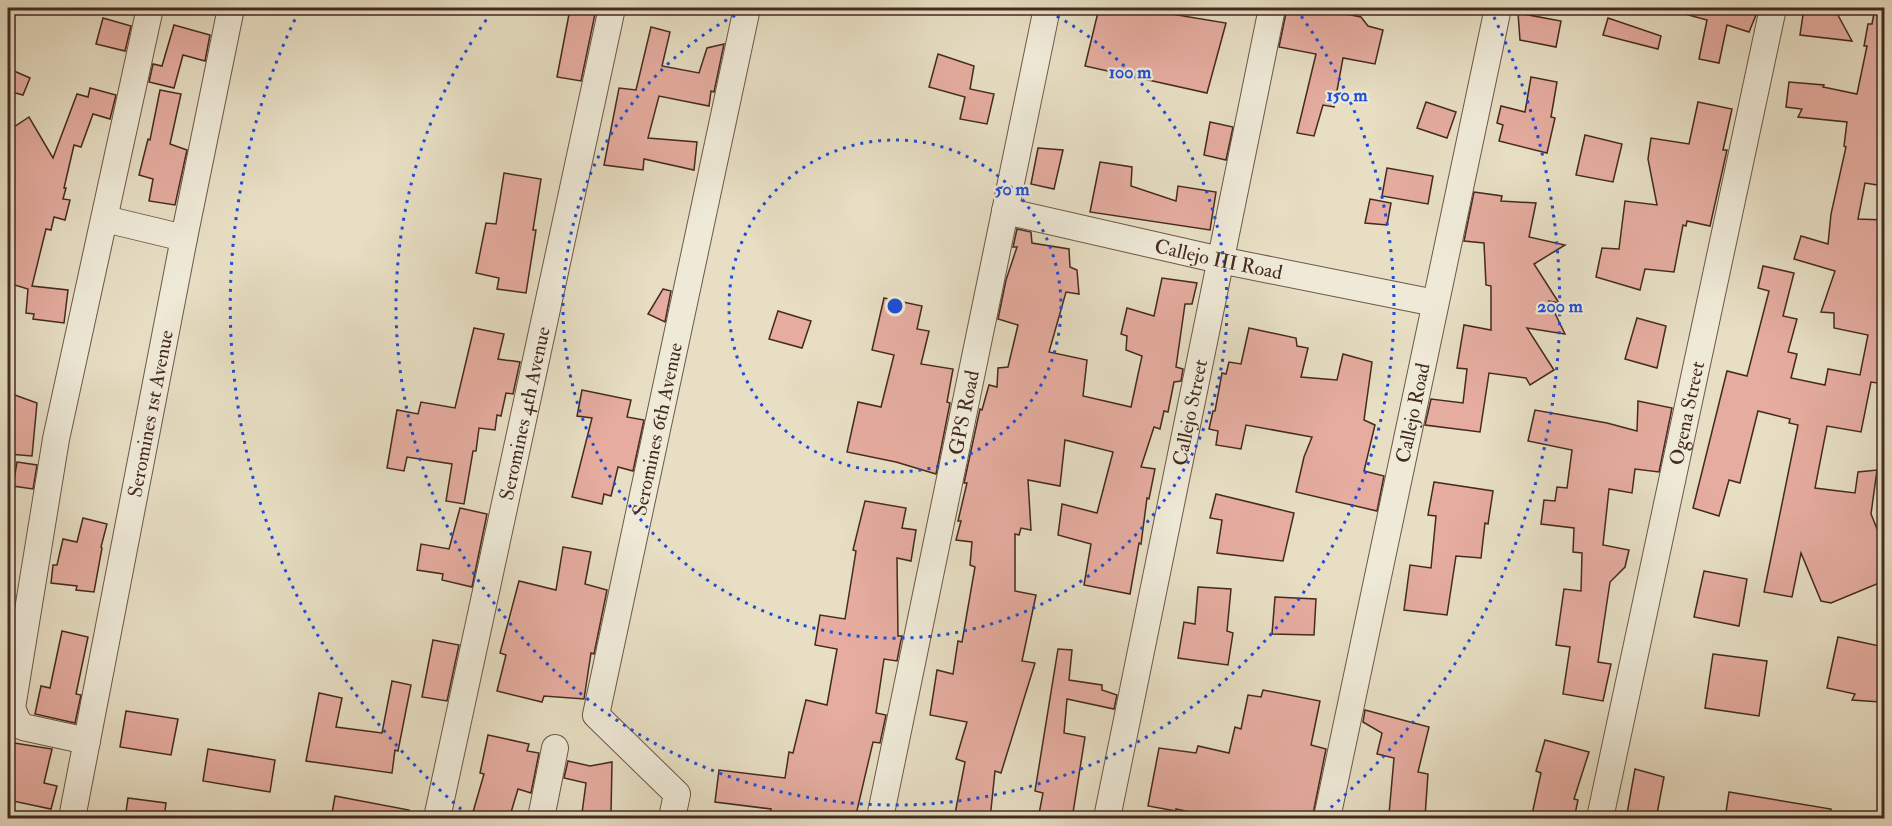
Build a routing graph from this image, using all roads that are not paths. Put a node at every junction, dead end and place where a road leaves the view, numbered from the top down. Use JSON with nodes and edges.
{"nodes":[{"id":1,"x":150,"y":8,"type":"edge"},
{"id":2,"x":231,"y":8,"type":"edge"},
{"id":3,"x":612,"y":8,"type":"edge"},
{"id":4,"x":747,"y":8,"type":"edge"},
{"id":5,"x":1047,"y":8,"type":"edge"},
{"id":6,"x":1272,"y":8,"type":"edge"},
{"id":7,"x":1498,"y":8,"type":"edge"},
{"id":8,"x":1773,"y":8,"type":"edge"},
{"id":9,"x":1005,"y":211,"type":"junction"},
{"id":10,"x":105,"y":219,"type":"junction"},
{"id":11,"x":184,"y":238,"type":"junction"},
{"id":12,"x":1220,"y":260,"type":"junction"},
{"id":13,"x":1435,"y":303,"type":"junction"},
{"id":14,"x":87,"y":741,"type":"junction"},
{"id":15,"x":555,"y":748,"type":"dead end"},
{"id":16,"x":72,"y":819,"type":"edge"},
{"id":17,"x":437,"y":819,"type":"edge"},
{"id":18,"x":541,"y":819,"type":"edge"},
{"id":19,"x":672,"y":819,"type":"edge"},
{"id":20,"x":880,"y":819,"type":"edge"},
{"id":21,"x":1107,"y":819,"type":"edge"},
{"id":22,"x":1327,"y":819,"type":"edge"},
{"id":23,"x":1600,"y":819,"type":"edge"}],
"edges":[{"from":1,"to":10,"type":"street"},
{"from":2,"to":11,"type":"street","name":"Seromines 1st Avenue"},
{"from":3,"to":17,"type":"street","name":"Seromines 4th Avenue"},
{"from":4,"to":19,"type":"street","name":"Seromines 6th Avenue"},
{"from":5,"to":9,"type":"street","name":"GPS Road"},
{"from":6,"to":12,"type":"street","name":"Callejo Street"},
{"from":7,"to":13,"type":"street","name":"Callejo Road"},
{"from":8,"to":23,"type":"street","name":"Ogena Street"},
{"from":9,"to":12,"type":"street","name":"Callejo III Road"},
{"from":9,"to":20,"type":"street","name":"GPS Road"},
{"from":10,"to":11,"type":"street"},
{"from":10,"to":14,"type":"street"},
{"from":11,"to":14,"type":"street","name":"Seromines 1st Avenue"},
{"from":12,"to":13,"type":"street","name":"Callejo III Road"},
{"from":12,"to":21,"type":"street","name":"Callejo Street"},
{"from":13,"to":22,"type":"street","name":"Callejo Road"},
{"from":14,"to":16,"type":"street","name":"Seromines 1st Avenue"},
{"from":15,"to":18,"type":"street"}]}
